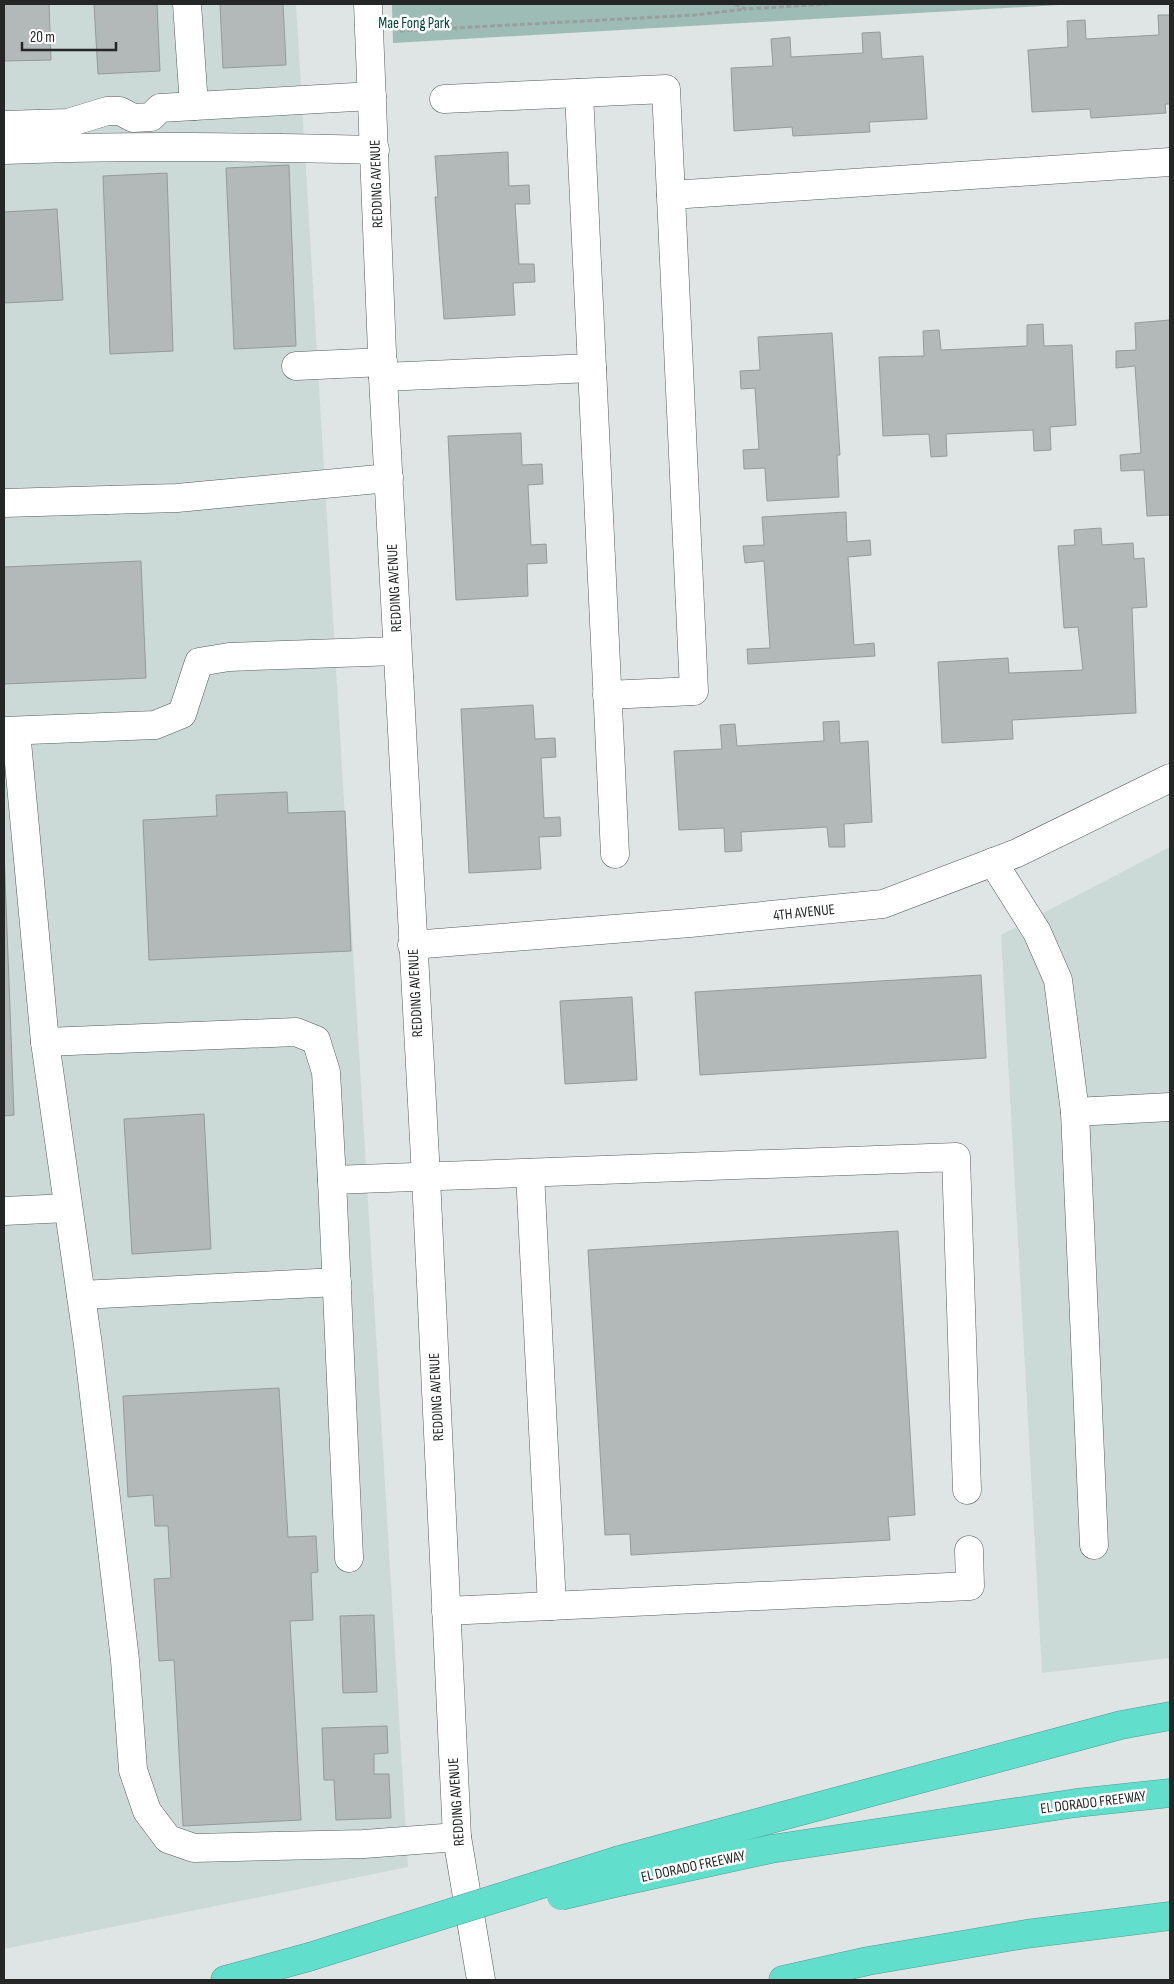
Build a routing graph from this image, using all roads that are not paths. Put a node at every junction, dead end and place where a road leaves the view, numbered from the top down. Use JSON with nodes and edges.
{"nodes":[{"id":1,"x":187,"y":4,"type":"edge"},
{"id":2,"x":368,"y":4,"type":"edge"},
{"id":3,"x":579,"y":93,"type":"junction"},
{"id":4,"x":372,"y":96,"type":"junction"},
{"id":5,"x":444,"y":99,"type":"dead end"},
{"id":6,"x":194,"y":106,"type":"junction"},
{"id":7,"x":114,"y":111,"type":"junction"},
{"id":8,"x":4,"y":125,"type":"edge"},
{"id":9,"x":39,"y":136,"type":"junction"},
{"id":10,"x":110,"y":147,"type":"junction"},
{"id":11,"x":4,"y":150,"type":"edge"},
{"id":12,"x":375,"y":150,"type":"junction"},
{"id":13,"x":1170,"y":162,"type":"edge"},
{"id":14,"x":671,"y":195,"type":"junction"},
{"id":15,"x":296,"y":366,"type":"dead end"},
{"id":16,"x":592,"y":368,"type":"junction"},
{"id":17,"x":383,"y":370,"type":"junction"},
{"id":18,"x":389,"y":478,"type":"junction"},
{"id":19,"x":4,"y":503,"type":"edge"},
{"id":20,"x":397,"y":651,"type":"junction"},
{"id":21,"x":608,"y":695,"type":"junction"},
{"id":22,"x":10,"y":731,"type":"edge"},
{"id":23,"x":1170,"y":778,"type":"edge"},
{"id":24,"x":615,"y":854,"type":"dead end"},
{"id":25,"x":993,"y":862,"type":"junction"},
{"id":26,"x":412,"y":944,"type":"junction"},
{"id":27,"x":44,"y":1042,"type":"junction"},
{"id":28,"x":1170,"y":1107,"type":"edge"},
{"id":29,"x":1075,"y":1112,"type":"junction"},
{"id":30,"x":530,"y":1173,"type":"junction"},
{"id":31,"x":426,"y":1176,"type":"junction"},
{"id":32,"x":332,"y":1180,"type":"junction"},
{"id":33,"x":68,"y":1208,"type":"junction"},
{"id":34,"x":4,"y":1211,"type":"edge"},
{"id":35,"x":337,"y":1282,"type":"junction"},
{"id":36,"x":81,"y":1294,"type":"junction"},
{"id":37,"x":966,"y":1490,"type":"dead end"},
{"id":38,"x":1094,"y":1545,"type":"dead end"},
{"id":39,"x":969,"y":1550,"type":"dead end"},
{"id":40,"x":349,"y":1558,"type":"dead end"},
{"id":41,"x":552,"y":1606,"type":"junction"},
{"id":42,"x":446,"y":1611,"type":"junction"},
{"id":43,"x":1170,"y":1716,"type":"edge"},
{"id":44,"x":1170,"y":1792,"type":"edge"},
{"id":45,"x":457,"y":1837,"type":"junction"},
{"id":46,"x":621,"y":1870,"type":"junction"},
{"id":47,"x":1170,"y":1916,"type":"edge"},
{"id":48,"x":225,"y":1980,"type":"edge"},
{"id":49,"x":481,"y":1980,"type":"edge"},
{"id":50,"x":784,"y":1980,"type":"edge"}],
"edges":[{"from":1,"to":6,"type":"street"},
{"from":2,"to":4,"type":"street","name":"REDDING AVENUE"},
{"from":3,"to":5,"type":"street"},
{"from":3,"to":14,"type":"street"},
{"from":3,"to":16,"type":"street"},
{"from":4,"to":6,"type":"street"},
{"from":4,"to":12,"type":"street","name":"REDDING AVENUE"},
{"from":6,"to":7,"type":"street"},
{"from":7,"to":9,"type":"street"},
{"from":7,"to":10,"type":"street"},
{"from":8,"to":9,"type":"street"},
{"from":9,"to":10,"type":"street"},
{"from":9,"to":11,"type":"street"},
{"from":10,"to":12,"type":"street"},
{"from":12,"to":17,"type":"street","name":"REDDING AVENUE"},
{"from":13,"to":14,"type":"street"},
{"from":14,"to":21,"type":"street"},
{"from":15,"to":17,"type":"street"},
{"from":16,"to":17,"type":"street"},
{"from":16,"to":21,"type":"street"},
{"from":17,"to":18,"type":"street","name":"REDDING AVENUE"},
{"from":18,"to":19,"type":"street"},
{"from":18,"to":20,"type":"street","name":"REDDING AVENUE"},
{"from":20,"to":22,"type":"street"},
{"from":20,"to":26,"type":"street","name":"REDDING AVENUE"},
{"from":21,"to":24,"type":"street"},
{"from":22,"to":27,"type":"street"},
{"from":23,"to":25,"type":"street","name":"4TH AVENUE"},
{"from":25,"to":26,"type":"street","name":"4TH AVENUE"},
{"from":25,"to":29,"type":"street"},
{"from":26,"to":31,"type":"street","name":"REDDING AVENUE"},
{"from":27,"to":32,"type":"street"},
{"from":27,"to":33,"type":"street"},
{"from":28,"to":29,"type":"street"},
{"from":29,"to":38,"type":"street"},
{"from":30,"to":31,"type":"street"},
{"from":30,"to":37,"type":"street"},
{"from":30,"to":41,"type":"street"},
{"from":31,"to":32,"type":"street"},
{"from":31,"to":42,"type":"street","name":"REDDING AVENUE"},
{"from":32,"to":35,"type":"street"},
{"from":33,"to":34,"type":"street"},
{"from":33,"to":36,"type":"street"},
{"from":35,"to":36,"type":"street"},
{"from":35,"to":40,"type":"street"},
{"from":36,"to":45,"type":"street"},
{"from":39,"to":41,"type":"street"},
{"from":41,"to":42,"type":"street"},
{"from":42,"to":45,"type":"street","name":"REDDING AVENUE"},
{"from":43,"to":46,"type":"highway"},
{"from":44,"to":46,"type":"highway","name":"EL DORADO FREEWAY"},
{"from":45,"to":49,"type":"street","name":"REDDING AVENUE"},
{"from":46,"to":48,"type":"highway","bridge":true},
{"from":47,"to":50,"type":"highway"}]}
